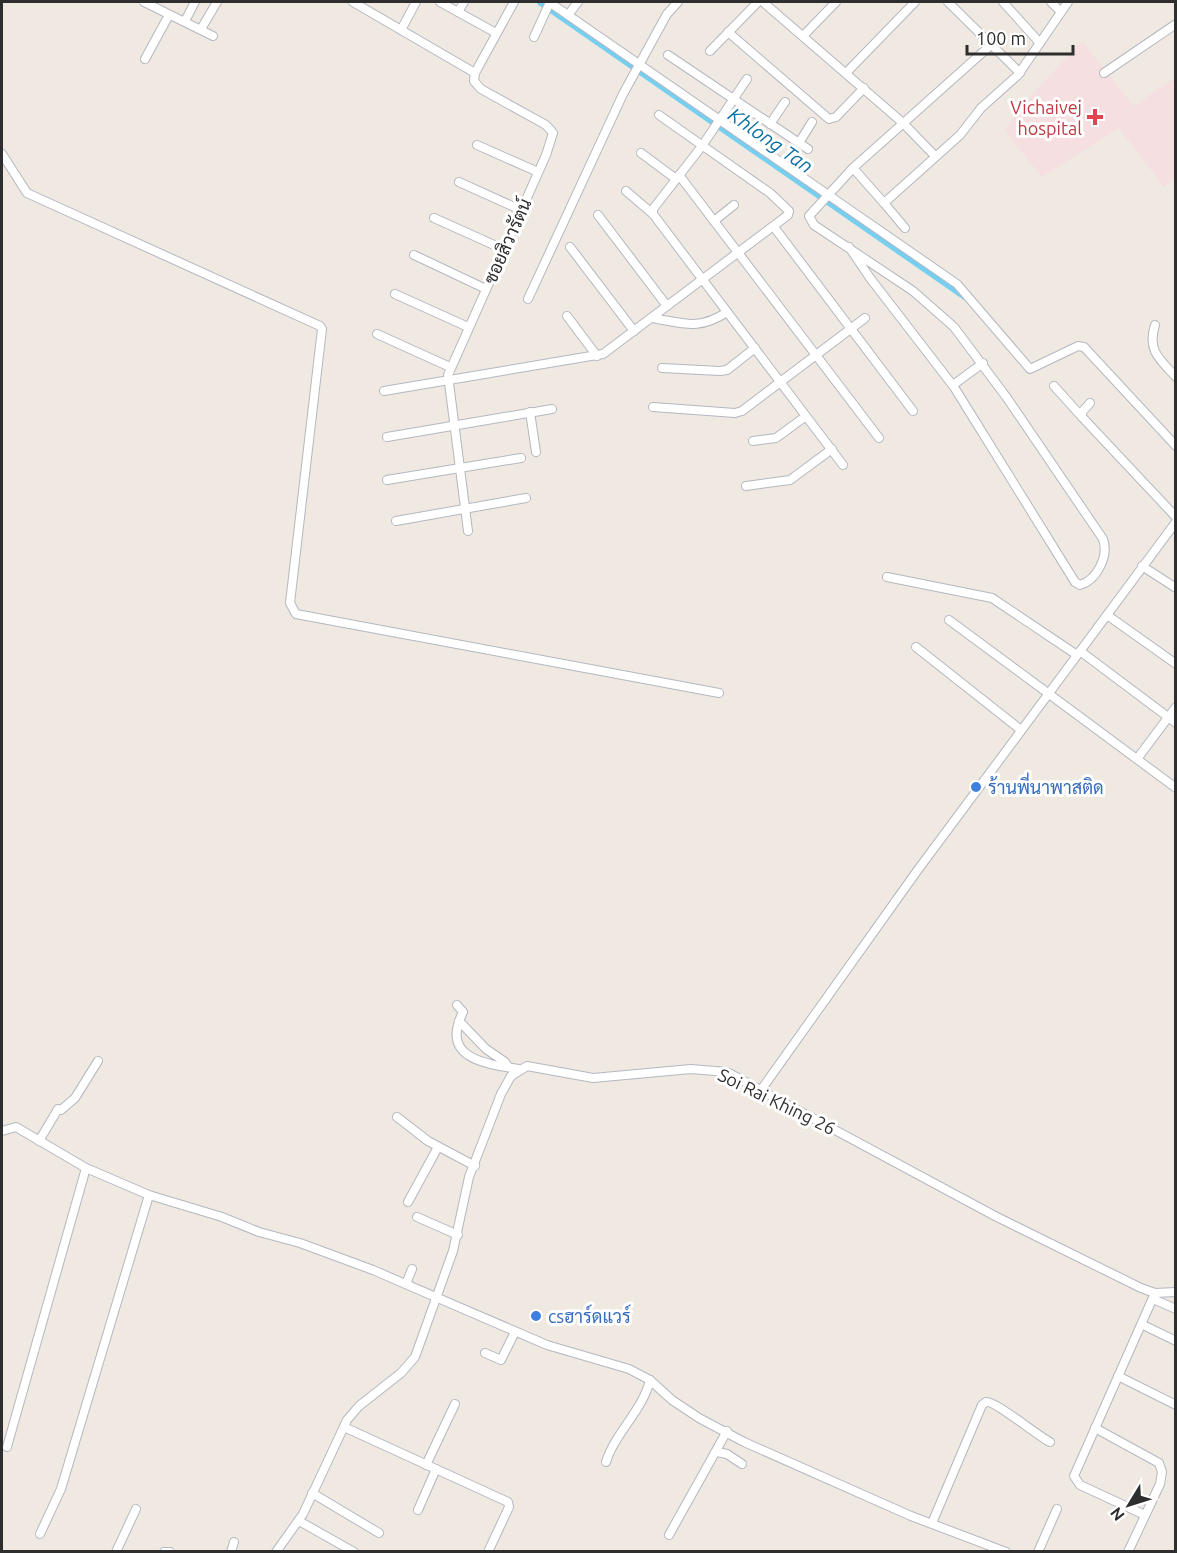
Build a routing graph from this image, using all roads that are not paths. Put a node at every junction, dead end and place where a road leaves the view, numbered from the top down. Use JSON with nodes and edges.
{"nodes":[{"id":1,"x":144,"y":2,"type":"edge"},
{"id":2,"x":195,"y":2,"type":"edge"},
{"id":3,"x":217,"y":2,"type":"edge"},
{"id":4,"x":353,"y":2,"type":"edge"},
{"id":5,"x":416,"y":2,"type":"edge"},
{"id":6,"x":440,"y":2,"type":"edge"},
{"id":7,"x":464,"y":2,"type":"edge"},
{"id":8,"x":513,"y":2,"type":"edge"},
{"id":9,"x":578,"y":2,"type":"edge"},
{"id":10,"x":678,"y":2,"type":"edge"},
{"id":11,"x":758,"y":2,"type":"edge"},
{"id":12,"x":763,"y":2,"type":"edge"},
{"id":13,"x":836,"y":2,"type":"edge"},
{"id":14,"x":915,"y":2,"type":"edge"},
{"id":15,"x":948,"y":2,"type":"edge"},
{"id":16,"x":1003,"y":2,"type":"edge"},
{"id":17,"x":1051,"y":2,"type":"edge"},
{"id":18,"x":1068,"y":2,"type":"edge"},
{"id":19,"x":548,"y":5,"type":"edge"},
{"id":20,"x":458,"y":12,"type":"junction"},
{"id":21,"x":1061,"y":12,"type":"junction"},
{"id":22,"x":169,"y":15,"type":"junction"},
{"id":23,"x":568,"y":15,"type":"junction"},
{"id":24,"x":185,"y":21,"type":"junction"},
{"id":25,"x":1176,"y":24,"type":"edge"},
{"id":26,"x":201,"y":29,"type":"junction"},
{"id":27,"x":401,"y":30,"type":"junction"},
{"id":28,"x":728,"y":32,"type":"junction"},
{"id":29,"x":496,"y":33,"type":"junction"},
{"id":30,"x":213,"y":36,"type":"dead end"},
{"id":31,"x":803,"y":36,"type":"junction"},
{"id":32,"x":534,"y":37,"type":"dead end"},
{"id":33,"x":1040,"y":43,"type":"junction"},
{"id":34,"x":992,"y":44,"type":"junction"},
{"id":35,"x":710,"y":51,"type":"dead end"},
{"id":36,"x":668,"y":55,"type":"dead end"},
{"id":37,"x":145,"y":59,"type":"dead end"},
{"id":38,"x":638,"y":68,"type":"junction"},
{"id":39,"x":1020,"y":72,"type":"junction"},
{"id":40,"x":475,"y":73,"type":"junction"},
{"id":41,"x":846,"y":73,"type":"junction"},
{"id":42,"x":1104,"y":73,"type":"dead end"},
{"id":43,"x":747,"y":79,"type":"dead end"},
{"id":44,"x":864,"y":88,"type":"junction"},
{"id":45,"x":734,"y":100,"type":"junction"},
{"id":46,"x":785,"y":102,"type":"dead end"},
{"id":47,"x":659,"y":115,"type":"dead end"},
{"id":48,"x":813,"y":122,"type":"dead end"},
{"id":49,"x":718,"y":123,"type":"junction"},
{"id":50,"x":903,"y":123,"type":"junction"},
{"id":51,"x":770,"y":124,"type":"junction"},
{"id":52,"x":799,"y":143,"type":"junction"},
{"id":53,"x":477,"y":145,"type":"dead end"},
{"id":54,"x":702,"y":146,"type":"junction"},
{"id":55,"x":808,"y":149,"type":"dead end"},
{"id":56,"x":641,"y":153,"type":"dead end"},
{"id":57,"x":2,"y":154,"type":"edge"},
{"id":58,"x":935,"y":156,"type":"junction"},
{"id":59,"x":853,"y":168,"type":"junction"},
{"id":60,"x":538,"y":172,"type":"junction"},
{"id":61,"x":677,"y":177,"type":"junction"},
{"id":62,"x":459,"y":182,"type":"dead end"},
{"id":63,"x":626,"y":190,"type":"dead end"},
{"id":64,"x":826,"y":196,"type":"junction"},
{"id":65,"x":884,"y":203,"type":"junction"},
{"id":66,"x":735,"y":205,"type":"dead end"},
{"id":67,"x":521,"y":210,"type":"junction"},
{"id":68,"x":653,"y":214,"type":"junction"},
{"id":69,"x":598,"y":215,"type":"dead end"},
{"id":70,"x":434,"y":218,"type":"dead end"},
{"id":71,"x":714,"y":221,"type":"junction"},
{"id":72,"x":774,"y":227,"type":"junction"},
{"id":73,"x":905,"y":228,"type":"dead end"},
{"id":74,"x":570,"y":247,"type":"dead end"},
{"id":75,"x":849,"y":247,"type":"junction"},
{"id":76,"x":503,"y":249,"type":"junction"},
{"id":77,"x":739,"y":253,"type":"junction"},
{"id":78,"x":414,"y":255,"type":"dead end"},
{"id":79,"x":703,"y":280,"type":"junction"},
{"id":80,"x":486,"y":289,"type":"junction"},
{"id":81,"x":395,"y":294,"type":"dead end"},
{"id":82,"x":528,"y":299,"type":"dead end"},
{"id":83,"x":667,"y":306,"type":"junction"},
{"id":84,"x":727,"y":312,"type":"junction"},
{"id":85,"x":567,"y":316,"type":"dead end"},
{"id":86,"x":652,"y":318,"type":"junction"},
{"id":87,"x":865,"y":318,"type":"dead end"},
{"id":88,"x":1155,"y":325,"type":"dead end"},
{"id":89,"x":468,"y":327,"type":"junction"},
{"id":90,"x":850,"y":330,"type":"junction"},
{"id":91,"x":634,"y":331,"type":"junction"},
{"id":92,"x":377,"y":334,"type":"dead end"},
{"id":93,"x":755,"y":348,"type":"junction"},
{"id":94,"x":597,"y":356,"type":"junction"},
{"id":95,"x":817,"y":356,"type":"junction"},
{"id":96,"x":983,"y":363,"type":"junction"},
{"id":97,"x":450,"y":367,"type":"junction"},
{"id":98,"x":663,"y":368,"type":"dead end"},
{"id":99,"x":1176,"y":377,"type":"edge"},
{"id":100,"x":448,"y":380,"type":"junction"},
{"id":101,"x":780,"y":382,"type":"junction"},
{"id":102,"x":953,"y":385,"type":"junction"},
{"id":103,"x":1054,"y":386,"type":"dead end"},
{"id":104,"x":384,"y":391,"type":"dead end"},
{"id":105,"x":1090,"y":404,"type":"dead end"},
{"id":106,"x":653,"y":407,"type":"dead end"},
{"id":107,"x":552,"y":409,"type":"dead end"},
{"id":108,"x":913,"y":411,"type":"dead end"},
{"id":109,"x":530,"y":412,"type":"junction"},
{"id":110,"x":806,"y":416,"type":"junction"},
{"id":111,"x":1082,"y":417,"type":"junction"},
{"id":112,"x":453,"y":426,"type":"junction"},
{"id":113,"x":387,"y":436,"type":"dead end"},
{"id":114,"x":879,"y":438,"type":"dead end"},
{"id":115,"x":753,"y":441,"type":"dead end"},
{"id":116,"x":1176,"y":446,"type":"edge"},
{"id":117,"x":831,"y":449,"type":"junction"},
{"id":118,"x":536,"y":452,"type":"dead end"},
{"id":119,"x":521,"y":458,"type":"dead end"},
{"id":120,"x":843,"y":465,"type":"dead end"},
{"id":121,"x":459,"y":467,"type":"junction"},
{"id":122,"x":387,"y":480,"type":"dead end"},
{"id":123,"x":746,"y":486,"type":"dead end"},
{"id":124,"x":526,"y":498,"type":"dead end"},
{"id":125,"x":465,"y":510,"type":"junction"},
{"id":126,"x":1176,"y":516,"type":"edge"},
{"id":127,"x":396,"y":521,"type":"dead end"},
{"id":128,"x":1176,"y":522,"type":"edge"},
{"id":129,"x":468,"y":531,"type":"dead end"},
{"id":130,"x":1142,"y":567,"type":"junction"},
{"id":131,"x":887,"y":577,"type":"dead end"},
{"id":132,"x":1176,"y":588,"type":"edge"},
{"id":133,"x":1107,"y":615,"type":"junction"},
{"id":134,"x":949,"y":620,"type":"dead end"},
{"id":135,"x":916,"y":647,"type":"dead end"},
{"id":136,"x":1079,"y":653,"type":"junction"},
{"id":137,"x":1176,"y":664,"type":"edge"},
{"id":138,"x":719,"y":693,"type":"dead end"},
{"id":139,"x":1049,"y":693,"type":"junction"},
{"id":140,"x":1176,"y":707,"type":"edge"},
{"id":141,"x":1168,"y":717,"type":"junction"},
{"id":142,"x":1176,"y":723,"type":"edge"},
{"id":143,"x":1021,"y":730,"type":"junction"},
{"id":144,"x":1137,"y":759,"type":"junction"},
{"id":145,"x":1176,"y":788,"type":"edge"},
{"id":146,"x":457,"y":1005,"type":"dead end"},
{"id":147,"x":459,"y":1021,"type":"junction"},
{"id":148,"x":98,"y":1061,"type":"dead end"},
{"id":149,"x":508,"y":1067,"type":"junction"},
{"id":150,"x":519,"y":1069,"type":"junction"},
{"id":151,"x":761,"y":1089,"type":"junction"},
{"id":152,"x":397,"y":1117,"type":"dead end"},
{"id":153,"x":2,"y":1131,"type":"edge"},
{"id":154,"x":39,"y":1141,"type":"junction"},
{"id":155,"x":438,"y":1147,"type":"junction"},
{"id":156,"x":475,"y":1166,"type":"junction"},
{"id":157,"x":86,"y":1170,"type":"junction"},
{"id":158,"x":149,"y":1195,"type":"junction"},
{"id":159,"x":408,"y":1202,"type":"dead end"},
{"id":160,"x":417,"y":1216,"type":"dead end"},
{"id":161,"x":458,"y":1235,"type":"junction"},
{"id":162,"x":412,"y":1269,"type":"dead end"},
{"id":163,"x":406,"y":1284,"type":"junction"},
{"id":164,"x":1176,"y":1292,"type":"edge"},
{"id":165,"x":1155,"y":1295,"type":"junction"},
{"id":166,"x":434,"y":1301,"type":"junction"},
{"id":167,"x":1176,"y":1309,"type":"edge"},
{"id":168,"x":1143,"y":1325,"type":"junction"},
{"id":169,"x":513,"y":1337,"type":"junction"},
{"id":170,"x":1176,"y":1341,"type":"edge"},
{"id":171,"x":485,"y":1353,"type":"dead end"},
{"id":172,"x":1118,"y":1376,"type":"junction"},
{"id":173,"x":648,"y":1387,"type":"junction"},
{"id":174,"x":455,"y":1404,"type":"dead end"},
{"id":175,"x":1176,"y":1405,"type":"edge"},
{"id":176,"x":344,"y":1427,"type":"junction"},
{"id":177,"x":1095,"y":1428,"type":"junction"},
{"id":178,"x":725,"y":1434,"type":"junction"},
{"id":179,"x":1050,"y":1442,"type":"dead end"},
{"id":180,"x":7,"y":1447,"type":"dead end"},
{"id":181,"x":718,"y":1450,"type":"junction"},
{"id":182,"x":606,"y":1462,"type":"dead end"},
{"id":183,"x":742,"y":1464,"type":"dead end"},
{"id":184,"x":426,"y":1465,"type":"junction"},
{"id":185,"x":436,"y":1469,"type":"junction"},
{"id":186,"x":312,"y":1493,"type":"junction"},
{"id":187,"x":136,"y":1509,"type":"dead end"},
{"id":188,"x":1057,"y":1509,"type":"dead end"},
{"id":189,"x":418,"y":1510,"type":"dead end"},
{"id":190,"x":1145,"y":1515,"type":"junction"},
{"id":191,"x":299,"y":1521,"type":"junction"},
{"id":192,"x":932,"y":1523,"type":"junction"},
{"id":193,"x":379,"y":1533,"type":"dead end"},
{"id":194,"x":40,"y":1534,"type":"dead end"},
{"id":195,"x":669,"y":1535,"type":"dead end"},
{"id":196,"x":234,"y":1542,"type":"dead end"},
{"id":197,"x":116,"y":1551,"type":"edge"},
{"id":198,"x":164,"y":1551,"type":"edge"},
{"id":199,"x":170,"y":1551,"type":"edge"},
{"id":200,"x":231,"y":1551,"type":"edge"},
{"id":201,"x":276,"y":1551,"type":"edge"},
{"id":202,"x":354,"y":1551,"type":"edge"},
{"id":203,"x":488,"y":1551,"type":"edge"},
{"id":204,"x":1006,"y":1551,"type":"edge"},
{"id":205,"x":1038,"y":1551,"type":"edge"},
{"id":206,"x":1128,"y":1551,"type":"edge"}],
"edges":[{"from":1,"to":22,"type":"street"},
{"from":2,"to":24,"type":"street"},
{"from":3,"to":26,"type":"street"},
{"from":4,"to":27,"type":"street"},
{"from":5,"to":27,"type":"street"},
{"from":6,"to":20,"type":"street"},
{"from":7,"to":20,"type":"street"},
{"from":8,"to":29,"type":"street"},
{"from":9,"to":23,"type":"street"},
{"from":10,"to":38,"type":"street"},
{"from":11,"to":28,"type":"street"},
{"from":12,"to":31,"type":"street"},
{"from":13,"to":31,"type":"street"},
{"from":14,"to":41,"type":"street"},
{"from":15,"to":34,"type":"street"},
{"from":16,"to":33,"type":"street"},
{"from":17,"to":21,"type":"street"},
{"from":18,"to":21,"type":"street"},
{"from":19,"to":23,"type":"street"},
{"from":19,"to":32,"type":"street"},
{"from":20,"to":29,"type":"street"},
{"from":21,"to":33,"type":"street"},
{"from":22,"to":24,"type":"street"},
{"from":22,"to":37,"type":"street"},
{"from":23,"to":38,"type":"street"},
{"from":24,"to":26,"type":"street"},
{"from":25,"to":42,"type":"street"},
{"from":26,"to":30,"type":"street"},
{"from":27,"to":40,"type":"street"},
{"from":28,"to":35,"type":"street"},
{"from":28,"to":44,"type":"street"},
{"from":29,"to":40,"type":"street"},
{"from":31,"to":41,"type":"street"},
{"from":33,"to":39,"type":"street"},
{"from":34,"to":39,"type":"street"},
{"from":34,"to":50,"type":"street"},
{"from":36,"to":45,"type":"street"},
{"from":38,"to":49,"type":"street"},
{"from":38,"to":82,"type":"street"},
{"from":39,"to":58,"type":"street"},
{"from":40,"to":60,"type":"street","name":"ซอยสิวารัตน์"},
{"from":41,"to":44,"type":"street"},
{"from":43,"to":45,"type":"street"},
{"from":44,"to":50,"type":"street"},
{"from":45,"to":49,"type":"street"},
{"from":45,"to":51,"type":"street"},
{"from":46,"to":51,"type":"street"},
{"from":47,"to":54,"type":"street"},
{"from":48,"to":52,"type":"street"},
{"from":49,"to":54,"type":"street"},
{"from":49,"to":64,"type":"street"},
{"from":50,"to":58,"type":"street"},
{"from":50,"to":59,"type":"street"},
{"from":51,"to":52,"type":"street"},
{"from":52,"to":55,"type":"street"},
{"from":53,"to":60,"type":"street"},
{"from":54,"to":61,"type":"street"},
{"from":54,"to":72,"type":"street"},
{"from":56,"to":61,"type":"street"},
{"from":57,"to":138,"type":"street"},
{"from":58,"to":65,"type":"street"},
{"from":59,"to":64,"type":"street"},
{"from":59,"to":65,"type":"street"},
{"from":60,"to":67,"type":"street","name":"ซอยสิวารัตน์"},
{"from":61,"to":68,"type":"street"},
{"from":61,"to":71,"type":"street"},
{"from":62,"to":67,"type":"street"},
{"from":63,"to":68,"type":"street"},
{"from":64,"to":75,"type":"street"},
{"from":64,"to":116,"type":"street"},
{"from":65,"to":73,"type":"street"},
{"from":66,"to":71,"type":"street"},
{"from":67,"to":76,"type":"street","name":"ซอยสิวารัตน์"},
{"from":68,"to":79,"type":"street"},
{"from":69,"to":83,"type":"street"},
{"from":70,"to":76,"type":"street"},
{"from":71,"to":77,"type":"street"},
{"from":72,"to":77,"type":"street"},
{"from":72,"to":90,"type":"street"},
{"from":74,"to":91,"type":"street"},
{"from":75,"to":96,"type":"street"},
{"from":75,"to":102,"type":"street"},
{"from":76,"to":80,"type":"street","name":"ซอยสิวารัตน์"},
{"from":77,"to":79,"type":"street"},
{"from":77,"to":95,"type":"street"},
{"from":78,"to":80,"type":"street"},
{"from":79,"to":83,"type":"street"},
{"from":79,"to":84,"type":"street"},
{"from":80,"to":89,"type":"street","name":"ซอยสิวารัตน์"},
{"from":81,"to":89,"type":"street"},
{"from":83,"to":86,"type":"street"},
{"from":84,"to":86,"type":"street"},
{"from":84,"to":93,"type":"street"},
{"from":85,"to":94,"type":"street"},
{"from":86,"to":91,"type":"street"},
{"from":87,"to":90,"type":"street"},
{"from":88,"to":99,"type":"street"},
{"from":89,"to":97,"type":"street","name":"ซอยสิวารัตน์"},
{"from":90,"to":95,"type":"street"},
{"from":90,"to":108,"type":"street"},
{"from":91,"to":94,"type":"street"},
{"from":92,"to":97,"type":"street"},
{"from":93,"to":98,"type":"street"},
{"from":93,"to":101,"type":"street"},
{"from":94,"to":100,"type":"street"},
{"from":95,"to":101,"type":"street"},
{"from":95,"to":114,"type":"street"},
{"from":96,"to":102,"type":"street"},
{"from":96,"to":102,"type":"street"},
{"from":97,"to":100,"type":"street","name":"ซอยสิวารัตน์"},
{"from":100,"to":104,"type":"street"},
{"from":100,"to":112,"type":"street","name":"ซอยสิวารัตน์"},
{"from":101,"to":106,"type":"street"},
{"from":101,"to":110,"type":"street"},
{"from":103,"to":111,"type":"street"},
{"from":105,"to":111,"type":"street"},
{"from":107,"to":109,"type":"street"},
{"from":109,"to":112,"type":"street"},
{"from":109,"to":118,"type":"street"},
{"from":110,"to":115,"type":"street"},
{"from":110,"to":117,"type":"street"},
{"from":111,"to":126,"type":"street"},
{"from":112,"to":113,"type":"street"},
{"from":112,"to":121,"type":"street","name":"ซอยสิวารัตน์"},
{"from":117,"to":120,"type":"street"},
{"from":117,"to":123,"type":"street"},
{"from":119,"to":121,"type":"street"},
{"from":121,"to":122,"type":"street"},
{"from":121,"to":125,"type":"street","name":"ซอยสิวารัตน์"},
{"from":124,"to":125,"type":"street"},
{"from":125,"to":127,"type":"street"},
{"from":125,"to":129,"type":"street","name":"ซอยสิวารัตน์"},
{"from":128,"to":130,"type":"street"},
{"from":130,"to":132,"type":"street"},
{"from":130,"to":133,"type":"street"},
{"from":131,"to":136,"type":"street"},
{"from":133,"to":136,"type":"street"},
{"from":133,"to":137,"type":"street"},
{"from":134,"to":139,"type":"street"},
{"from":135,"to":143,"type":"street"},
{"from":136,"to":139,"type":"street"},
{"from":136,"to":141,"type":"street"},
{"from":139,"to":143,"type":"street"},
{"from":139,"to":144,"type":"street"},
{"from":140,"to":141,"type":"street"},
{"from":141,"to":142,"type":"street"},
{"from":141,"to":144,"type":"street"},
{"from":143,"to":151,"type":"street"},
{"from":144,"to":145,"type":"street"},
{"from":146,"to":147,"type":"street"},
{"from":147,"to":149,"type":"street"},
{"from":147,"to":149,"type":"street","name":"Soi Rai Khing 26"},
{"from":148,"to":154,"type":"street"},
{"from":149,"to":150,"type":"street","name":"Soi Rai Khing 26"},
{"from":150,"to":151,"type":"street","name":"Soi Rai Khing 26"},
{"from":150,"to":156,"type":"street"},
{"from":151,"to":165,"type":"street","name":"Soi Rai Khing 26"},
{"from":152,"to":155,"type":"street"},
{"from":153,"to":154,"type":"street"},
{"from":154,"to":157,"type":"street"},
{"from":155,"to":156,"type":"street"},
{"from":155,"to":159,"type":"street"},
{"from":156,"to":161,"type":"street"},
{"from":157,"to":158,"type":"street"},
{"from":157,"to":180,"type":"street"},
{"from":158,"to":163,"type":"street"},
{"from":158,"to":194,"type":"street"},
{"from":160,"to":161,"type":"street"},
{"from":161,"to":166,"type":"street"},
{"from":162,"to":163,"type":"street"},
{"from":163,"to":166,"type":"street"},
{"from":164,"to":165,"type":"street","name":"Soi Rai Khing 26"},
{"from":165,"to":167,"type":"street"},
{"from":165,"to":168,"type":"street"},
{"from":166,"to":169,"type":"street"},
{"from":166,"to":176,"type":"street"},
{"from":168,"to":170,"type":"street"},
{"from":168,"to":172,"type":"street"},
{"from":169,"to":171,"type":"street"},
{"from":169,"to":173,"type":"street"},
{"from":172,"to":175,"type":"street"},
{"from":172,"to":177,"type":"street"},
{"from":173,"to":178,"type":"street"},
{"from":173,"to":182,"type":"street"},
{"from":174,"to":184,"type":"street"},
{"from":176,"to":184,"type":"street"},
{"from":176,"to":186,"type":"street"},
{"from":177,"to":190,"type":"street"},
{"from":177,"to":190,"type":"street"},
{"from":178,"to":181,"type":"street"},
{"from":178,"to":192,"type":"street"},
{"from":179,"to":192,"type":"street"},
{"from":181,"to":183,"type":"street"},
{"from":181,"to":195,"type":"street"},
{"from":184,"to":185,"type":"street"},
{"from":185,"to":189,"type":"street"},
{"from":185,"to":203,"type":"street"},
{"from":186,"to":191,"type":"street"},
{"from":186,"to":193,"type":"street"},
{"from":187,"to":197,"type":"street"},
{"from":188,"to":205,"type":"street"},
{"from":190,"to":206,"type":"street"},
{"from":191,"to":201,"type":"street"},
{"from":191,"to":202,"type":"street"},
{"from":192,"to":204,"type":"street"},
{"from":196,"to":200,"type":"street"},
{"from":198,"to":199,"type":"street"}]}
